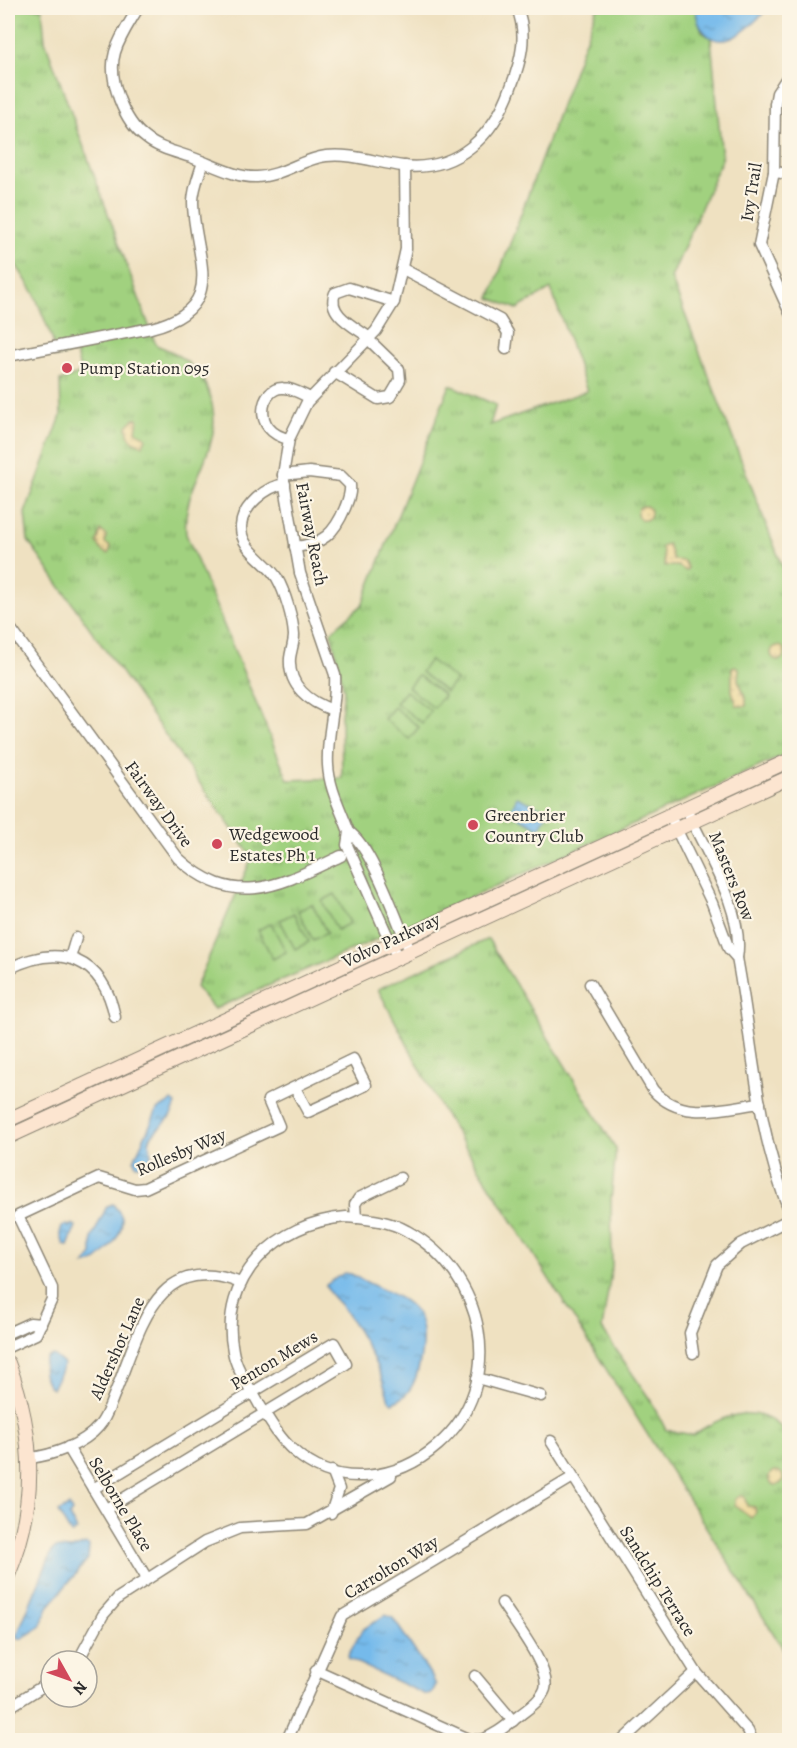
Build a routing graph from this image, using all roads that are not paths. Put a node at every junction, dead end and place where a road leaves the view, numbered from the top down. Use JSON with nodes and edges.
{"nodes":[{"id":1,"x":138,"y":8,"type":"edge"},
{"id":2,"x":517,"y":8,"type":"edge"},
{"id":3,"x":789,"y":73,"type":"edge"},
{"id":4,"x":203,"y":162,"type":"junction"},
{"id":5,"x":405,"y":166,"type":"junction"},
{"id":6,"x":774,"y":172,"type":"junction"},
{"id":7,"x":789,"y":174,"type":"edge"},
{"id":8,"x":403,"y":270,"type":"junction"},
{"id":9,"x":394,"y":302,"type":"junction"},
{"id":10,"x":789,"y":313,"type":"edge"},
{"id":11,"x":369,"y":339,"type":"junction"},
{"id":12,"x":506,"y":349,"type":"dead end"},
{"id":13,"x":8,"y":356,"type":"edge"},
{"id":14,"x":334,"y":372,"type":"junction"},
{"id":15,"x":310,"y":398,"type":"junction"},
{"id":16,"x":289,"y":439,"type":"junction"},
{"id":17,"x":284,"y":480,"type":"junction"},
{"id":18,"x":295,"y":547,"type":"junction"},
{"id":19,"x":8,"y":625,"type":"edge"},
{"id":20,"x":333,"y":710,"type":"junction"},
{"id":21,"x":789,"y":760,"type":"edge"},
{"id":22,"x":789,"y":777,"type":"edge"},
{"id":23,"x":687,"y":808,"type":"junction"},
{"id":24,"x":670,"y":816,"type":"junction"},
{"id":25,"x":693,"y":822,"type":"junction"},
{"id":26,"x":676,"y":829,"type":"junction"},
{"id":27,"x":341,"y":856,"type":"dead end"},
{"id":28,"x":76,"y":938,"type":"dead end"},
{"id":29,"x":397,"y":940,"type":"junction"},
{"id":30,"x":404,"y":954,"type":"junction"},
{"id":31,"x":70,"y":958,"type":"junction"},
{"id":32,"x":737,"y":958,"type":"junction"},
{"id":33,"x":8,"y":969,"type":"edge"},
{"id":34,"x":590,"y":984,"type":"dead end"},
{"id":35,"x":115,"y":1017,"type":"dead end"},
{"id":36,"x":295,"y":1088,"type":"junction"},
{"id":37,"x":760,"y":1103,"type":"junction"},
{"id":38,"x":8,"y":1120,"type":"edge"},
{"id":39,"x":8,"y":1137,"type":"edge"},
{"id":40,"x":400,"y":1178,"type":"dead end"},
{"id":41,"x":789,"y":1212,"type":"edge"},
{"id":42,"x":356,"y":1218,"type":"junction"},
{"id":43,"x":789,"y":1219,"type":"edge"},
{"id":44,"x":241,"y":1283,"type":"junction"},
{"id":45,"x":41,"y":1324,"type":"junction"},
{"id":46,"x":8,"y":1333,"type":"edge"},
{"id":47,"x":8,"y":1347,"type":"edge"},
{"id":48,"x":693,"y":1353,"type":"dead end"},
{"id":49,"x":8,"y":1363,"type":"edge"},
{"id":50,"x":477,"y":1378,"type":"junction"},
{"id":51,"x":252,"y":1392,"type":"junction"},
{"id":52,"x":541,"y":1396,"type":"dead end"},
{"id":53,"x":265,"y":1413,"type":"junction"},
{"id":54,"x":551,"y":1441,"type":"dead end"},
{"id":55,"x":68,"y":1447,"type":"junction"},
{"id":56,"x":30,"y":1458,"type":"junction"},
{"id":57,"x":332,"y":1471,"type":"junction"},
{"id":58,"x":398,"y":1471,"type":"junction"},
{"id":59,"x":573,"y":1477,"type":"junction"},
{"id":60,"x":93,"y":1489,"type":"junction"},
{"id":61,"x":106,"y":1509,"type":"junction"},
{"id":62,"x":331,"y":1513,"type":"junction"},
{"id":63,"x":8,"y":1575,"type":"edge"},
{"id":64,"x":146,"y":1577,"type":"junction"},
{"id":65,"x":502,"y":1603,"type":"dead end"},
{"id":66,"x":85,"y":1649,"type":"edge"},
{"id":67,"x":316,"y":1670,"type":"junction"},
{"id":68,"x":696,"y":1672,"type":"junction"},
{"id":69,"x":475,"y":1676,"type":"dead end"},
{"id":70,"x":39,"y":1689,"type":"edge"},
{"id":71,"x":8,"y":1708,"type":"edge"},
{"id":72,"x":513,"y":1721,"type":"junction"},
{"id":73,"x":750,"y":1736,"type":"edge"},
{"id":74,"x":287,"y":1740,"type":"edge"},
{"id":75,"x":481,"y":1740,"type":"edge"},
{"id":76,"x":623,"y":1740,"type":"edge"}],
"edges":[{"from":1,"to":4,"type":"street"},
{"from":2,"to":5,"type":"street"},
{"from":3,"to":6,"type":"street","name":"Ivy Trail"},
{"from":4,"to":5,"type":"street"},
{"from":4,"to":13,"type":"street"},
{"from":5,"to":8,"type":"street","name":"Fairway Reach"},
{"from":6,"to":7,"type":"street"},
{"from":6,"to":10,"type":"street","name":"Ivy Trail"},
{"from":8,"to":9,"type":"street","name":"Fairway Reach"},
{"from":8,"to":12,"type":"street"},
{"from":9,"to":11,"type":"street","name":"Fairway Reach"},
{"from":9,"to":11,"type":"street"},
{"from":11,"to":14,"type":"street","name":"Fairway Reach"},
{"from":11,"to":14,"type":"street"},
{"from":14,"to":15,"type":"street","name":"Fairway Reach"},
{"from":15,"to":16,"type":"street","name":"Fairway Reach"},
{"from":15,"to":16,"type":"street"},
{"from":16,"to":17,"type":"street","name":"Fairway Reach"},
{"from":17,"to":18,"type":"street","name":"Fairway Reach"},
{"from":17,"to":18,"type":"street"},
{"from":17,"to":20,"type":"street"},
{"from":18,"to":20,"type":"street","name":"Fairway Reach"},
{"from":19,"to":27,"type":"street","name":"Fairway Drive"},
{"from":20,"to":29,"type":"street","name":"Fairway Reach"},
{"from":21,"to":23,"type":"main road","name":"Volvo Parkway"},
{"from":22,"to":25,"type":"main road","name":"Volvo Parkway"},
{"from":23,"to":24,"type":"main road","name":"Volvo Parkway"},
{"from":23,"to":25,"type":"street","name":"Masters Row"},
{"from":24,"to":26,"type":"street","name":"Masters Row"},
{"from":24,"to":29,"type":"main road","name":"Volvo Parkway"},
{"from":25,"to":26,"type":"main road","name":"Volvo Parkway"},
{"from":25,"to":32,"type":"street","name":"Masters Row"},
{"from":26,"to":30,"type":"main road","name":"Volvo Parkway"},
{"from":26,"to":32,"type":"street","name":"Masters Row"},
{"from":28,"to":31,"type":"street"},
{"from":29,"to":30,"type":"street","name":"Fairway Reach"},
{"from":29,"to":38,"type":"main road","name":"Volvo Parkway"},
{"from":30,"to":39,"type":"main road","name":"Volvo Parkway"},
{"from":31,"to":33,"type":"street"},
{"from":31,"to":35,"type":"street"},
{"from":32,"to":37,"type":"street","name":"Masters Row"},
{"from":34,"to":37,"type":"street"},
{"from":36,"to":36,"type":"street","name":"Rollesby Way"},
{"from":36,"to":45,"type":"street","name":"Rollesby Way"},
{"from":37,"to":41,"type":"street","name":"Masters Row"},
{"from":40,"to":42,"type":"street"},
{"from":42,"to":44,"type":"street"},
{"from":42,"to":50,"type":"street"},
{"from":43,"to":48,"type":"street"},
{"from":44,"to":51,"type":"street"},
{"from":44,"to":55,"type":"street","name":"Aldershot Lane"},
{"from":45,"to":46,"type":"street"},
{"from":45,"to":47,"type":"street","name":"Rollesby Way"},
{"from":49,"to":56,"type":"main road"},
{"from":50,"to":52,"type":"street"},
{"from":50,"to":58,"type":"street"},
{"from":51,"to":53,"type":"street"},
{"from":51,"to":53,"type":"street","name":"Penton Mews"},
{"from":51,"to":60,"type":"street","name":"Penton Mews"},
{"from":53,"to":57,"type":"street"},
{"from":53,"to":61,"type":"street","name":"Penton Mews"},
{"from":54,"to":59,"type":"street","name":"Sandchip Terrace"},
{"from":55,"to":56,"type":"street","name":"Aldershot Lane"},
{"from":55,"to":60,"type":"street","name":"Selborne Place"},
{"from":56,"to":63,"type":"main road"},
{"from":57,"to":58,"type":"street"},
{"from":57,"to":62,"type":"street"},
{"from":58,"to":62,"type":"street"},
{"from":59,"to":67,"type":"street","name":"Carrolton Way"},
{"from":59,"to":68,"type":"street","name":"Sandchip Terrace"},
{"from":60,"to":61,"type":"street","name":"Selborne Place"},
{"from":61,"to":64,"type":"street","name":"Selborne Place"},
{"from":62,"to":64,"type":"street"},
{"from":64,"to":66,"type":"street"},
{"from":65,"to":72,"type":"street"},
{"from":67,"to":74,"type":"street","name":"Carrolton Way"},
{"from":67,"to":75,"type":"street"},
{"from":68,"to":73,"type":"street","name":"Sandchip Terrace"},
{"from":68,"to":76,"type":"street"},
{"from":69,"to":72,"type":"street"},
{"from":70,"to":71,"type":"street"},
{"from":72,"to":75,"type":"street"}]}
